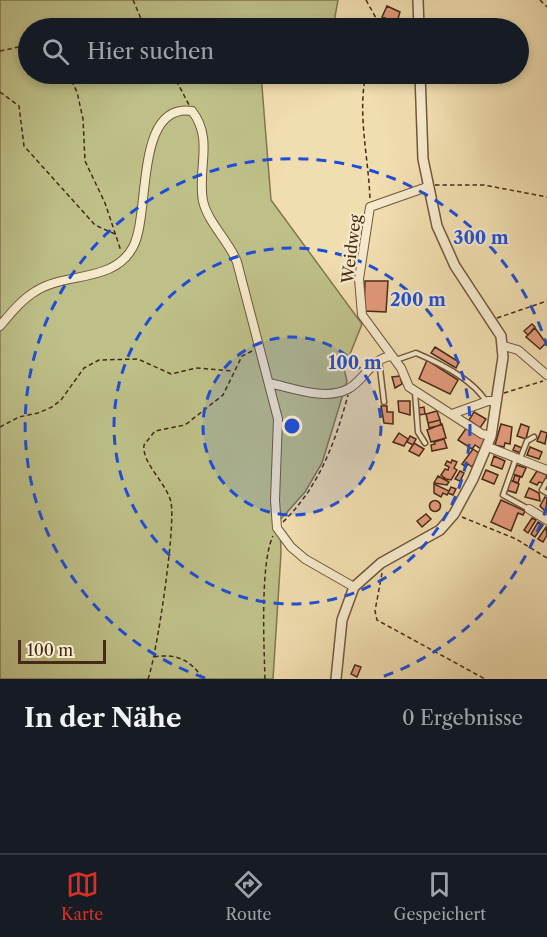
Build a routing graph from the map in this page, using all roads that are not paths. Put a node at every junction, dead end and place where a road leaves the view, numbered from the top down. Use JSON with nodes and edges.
{"nodes":[{"id":1,"x":418,"y":0,"type":"edge"},
{"id":2,"x":419,"y":18,"type":"edge"},
{"id":3,"x":420,"y":84,"type":"edge"},
{"id":4,"x":427,"y":187,"type":"junction"},
{"id":5,"x":0,"y":326,"type":"edge"},
{"id":6,"x":504,"y":346,"type":"junction"},
{"id":7,"x":394,"y":358,"type":"junction"},
{"id":8,"x":379,"y":359,"type":"junction"},
{"id":9,"x":547,"y":375,"type":"edge"},
{"id":10,"x":269,"y":383,"type":"junction"},
{"id":11,"x":415,"y":392,"type":"junction"},
{"id":12,"x":493,"y":399,"type":"junction"},
{"id":13,"x":384,"y":402,"type":"dead end"},
{"id":14,"x":452,"y":414,"type":"junction"},
{"id":15,"x":491,"y":436,"type":"junction"},
{"id":16,"x":534,"y":437,"type":"dead end"},
{"id":17,"x":425,"y":443,"type":"dead end"},
{"id":18,"x":488,"y":447,"type":"junction"},
{"id":19,"x":518,"y":459,"type":"junction"},
{"id":20,"x":547,"y":470,"type":"edge"},
{"id":21,"x":547,"y":481,"type":"edge"},
{"id":22,"x":547,"y":493,"type":"edge"},
{"id":23,"x":527,"y":508,"type":"joint"},
{"id":24,"x":547,"y":520,"type":"edge"},
{"id":25,"x":354,"y":588,"type":"junction"},
{"id":26,"x":336,"y":679,"type":"edge"}],
"edges":[{"from":1,"to":2,"type":"street"},
{"from":3,"to":4,"type":"street"},
{"from":4,"to":6,"type":"street"},
{"from":4,"to":7,"type":"street","name":"Weidweg"},
{"from":5,"to":10,"type":"street"},
{"from":6,"to":9,"type":"street"},
{"from":6,"to":12,"type":"street"},
{"from":7,"to":8,"type":"street"},
{"from":7,"to":11,"type":"street","name":"Weidweg"},
{"from":7,"to":12,"type":"lane"},
{"from":8,"to":10,"type":"street"},
{"from":8,"to":13,"type":"lane"},
{"from":10,"to":25,"type":"street"},
{"from":11,"to":14,"type":"street","name":"Weidweg"},
{"from":11,"to":17,"type":"lane"},
{"from":12,"to":14,"type":"street"},
{"from":12,"to":15,"type":"street"},
{"from":14,"to":15,"type":"street","name":"Weidweg"},
{"from":15,"to":18,"type":"street"},
{"from":16,"to":19,"type":"lane"},
{"from":18,"to":19,"type":"street"},
{"from":18,"to":25,"type":"street"},
{"from":19,"to":20,"type":"street"},
{"from":19,"to":23,"type":"lane"},
{"from":21,"to":22,"type":"lane"},
{"from":23,"to":24,"type":"street"},
{"from":25,"to":26,"type":"street"}]}
